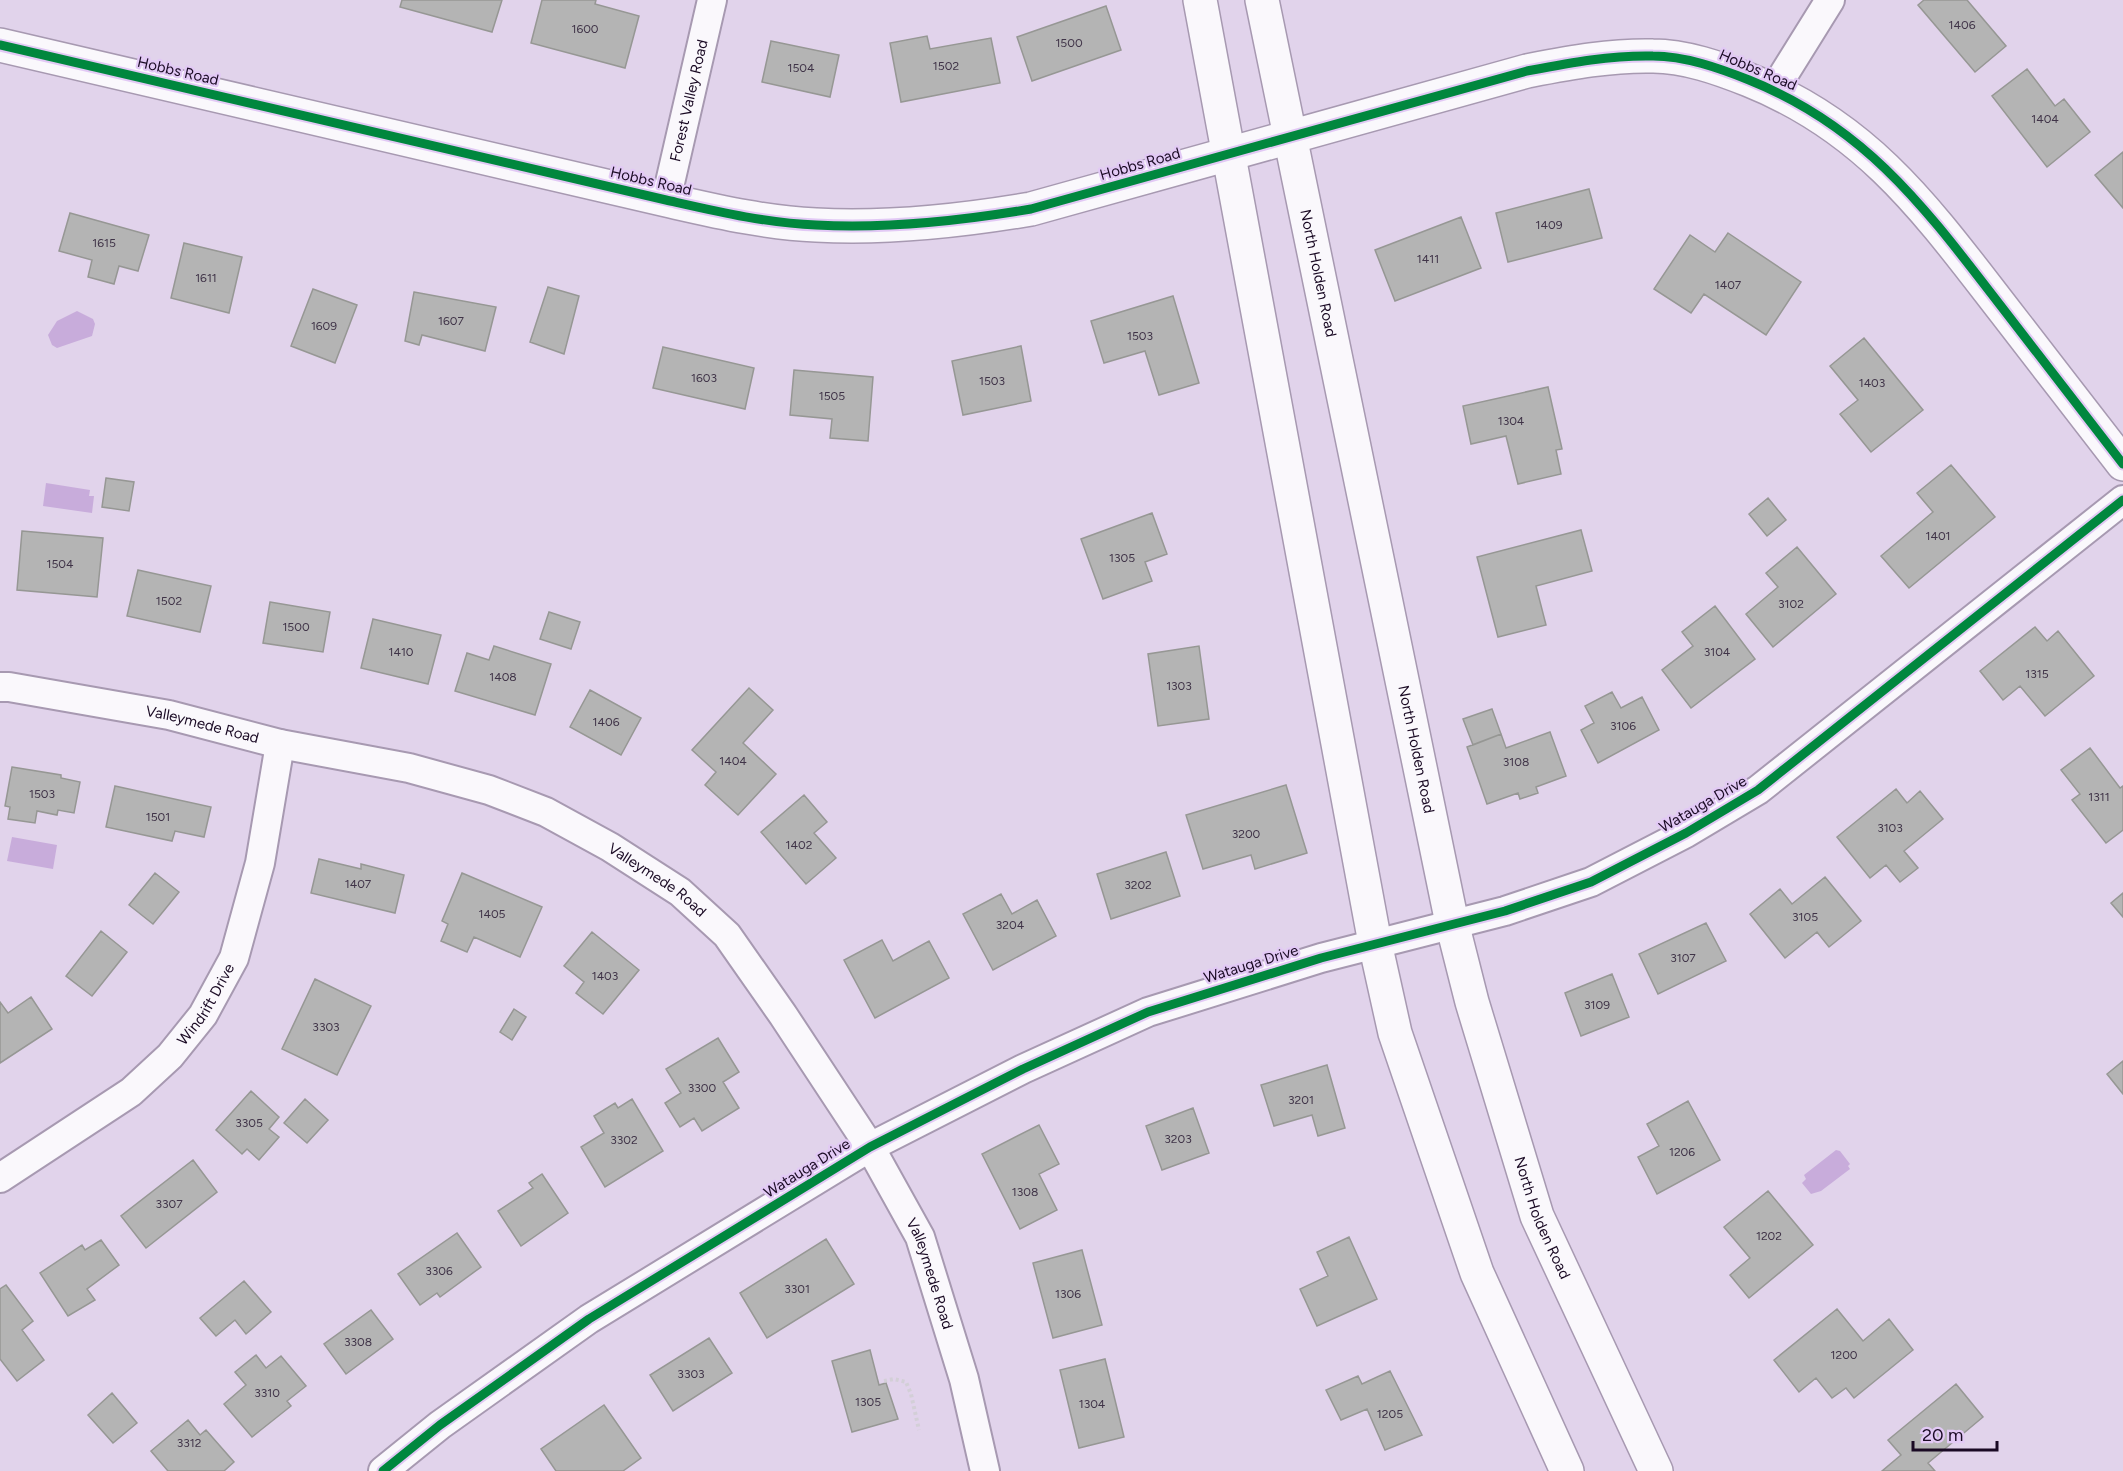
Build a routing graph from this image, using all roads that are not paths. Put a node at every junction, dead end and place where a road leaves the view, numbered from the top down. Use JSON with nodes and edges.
{"nodes":[{"id":1,"x":712,"y":0,"type":"edge"},
{"id":2,"x":1200,"y":0,"type":"edge"},
{"id":3,"x":1262,"y":0,"type":"edge"},
{"id":4,"x":1830,"y":0,"type":"edge"},
{"id":5,"x":0,"y":45,"type":"edge"},
{"id":6,"x":1774,"y":90,"type":"junction"},
{"id":7,"x":1289,"y":137,"type":"junction"},
{"id":8,"x":1228,"y":155,"type":"junction"},
{"id":9,"x":666,"y":200,"type":"junction"},
{"id":10,"x":2123,"y":464,"type":"edge"},
{"id":11,"x":2123,"y":500,"type":"edge"},
{"id":12,"x":0,"y":687,"type":"edge"},
{"id":13,"x":280,"y":744,"type":"junction"},
{"id":14,"x":1452,"y":923,"type":"junction"},
{"id":15,"x":1375,"y":943,"type":"junction"},
{"id":16,"x":870,"y":1147,"type":"junction"},
{"id":17,"x":0,"y":1178,"type":"edge"},
{"id":18,"x":383,"y":1471,"type":"edge"},
{"id":19,"x":985,"y":1471,"type":"edge"},
{"id":20,"x":1567,"y":1471,"type":"edge"},
{"id":21,"x":1656,"y":1471,"type":"edge"}],
"edges":[{"from":1,"to":9,"type":"street","name":"Forest Valley Road"},
{"from":2,"to":8,"type":"main road"},
{"from":3,"to":7,"type":"main road","name":"North Holden Road"},
{"from":4,"to":6,"type":"street"},
{"from":5,"to":9,"type":"main road","name":"Hobbs Road"},
{"from":6,"to":7,"type":"main road","name":"Hobbs Road"},
{"from":6,"to":10,"type":"main road","name":"Hobbs Road"},
{"from":7,"to":8,"type":"main road","name":"Hobbs Road"},
{"from":7,"to":14,"type":"main road","name":"North Holden Road"},
{"from":8,"to":9,"type":"main road","name":"Hobbs Road"},
{"from":8,"to":15,"type":"main road"},
{"from":11,"to":14,"type":"street","name":"Watauga Drive"},
{"from":12,"to":13,"type":"street","name":"Valleymede Road"},
{"from":13,"to":16,"type":"street","name":"Valleymede Road"},
{"from":13,"to":17,"type":"street","name":"Windrift Drive"},
{"from":14,"to":15,"type":"street","name":"Watauga Drive"},
{"from":14,"to":21,"type":"main road","name":"North Holden Road"},
{"from":15,"to":16,"type":"street","name":"Watauga Drive"},
{"from":15,"to":20,"type":"main road"},
{"from":16,"to":18,"type":"street","name":"Watauga Drive"},
{"from":16,"to":19,"type":"street","name":"Valleymede Road"}]}
